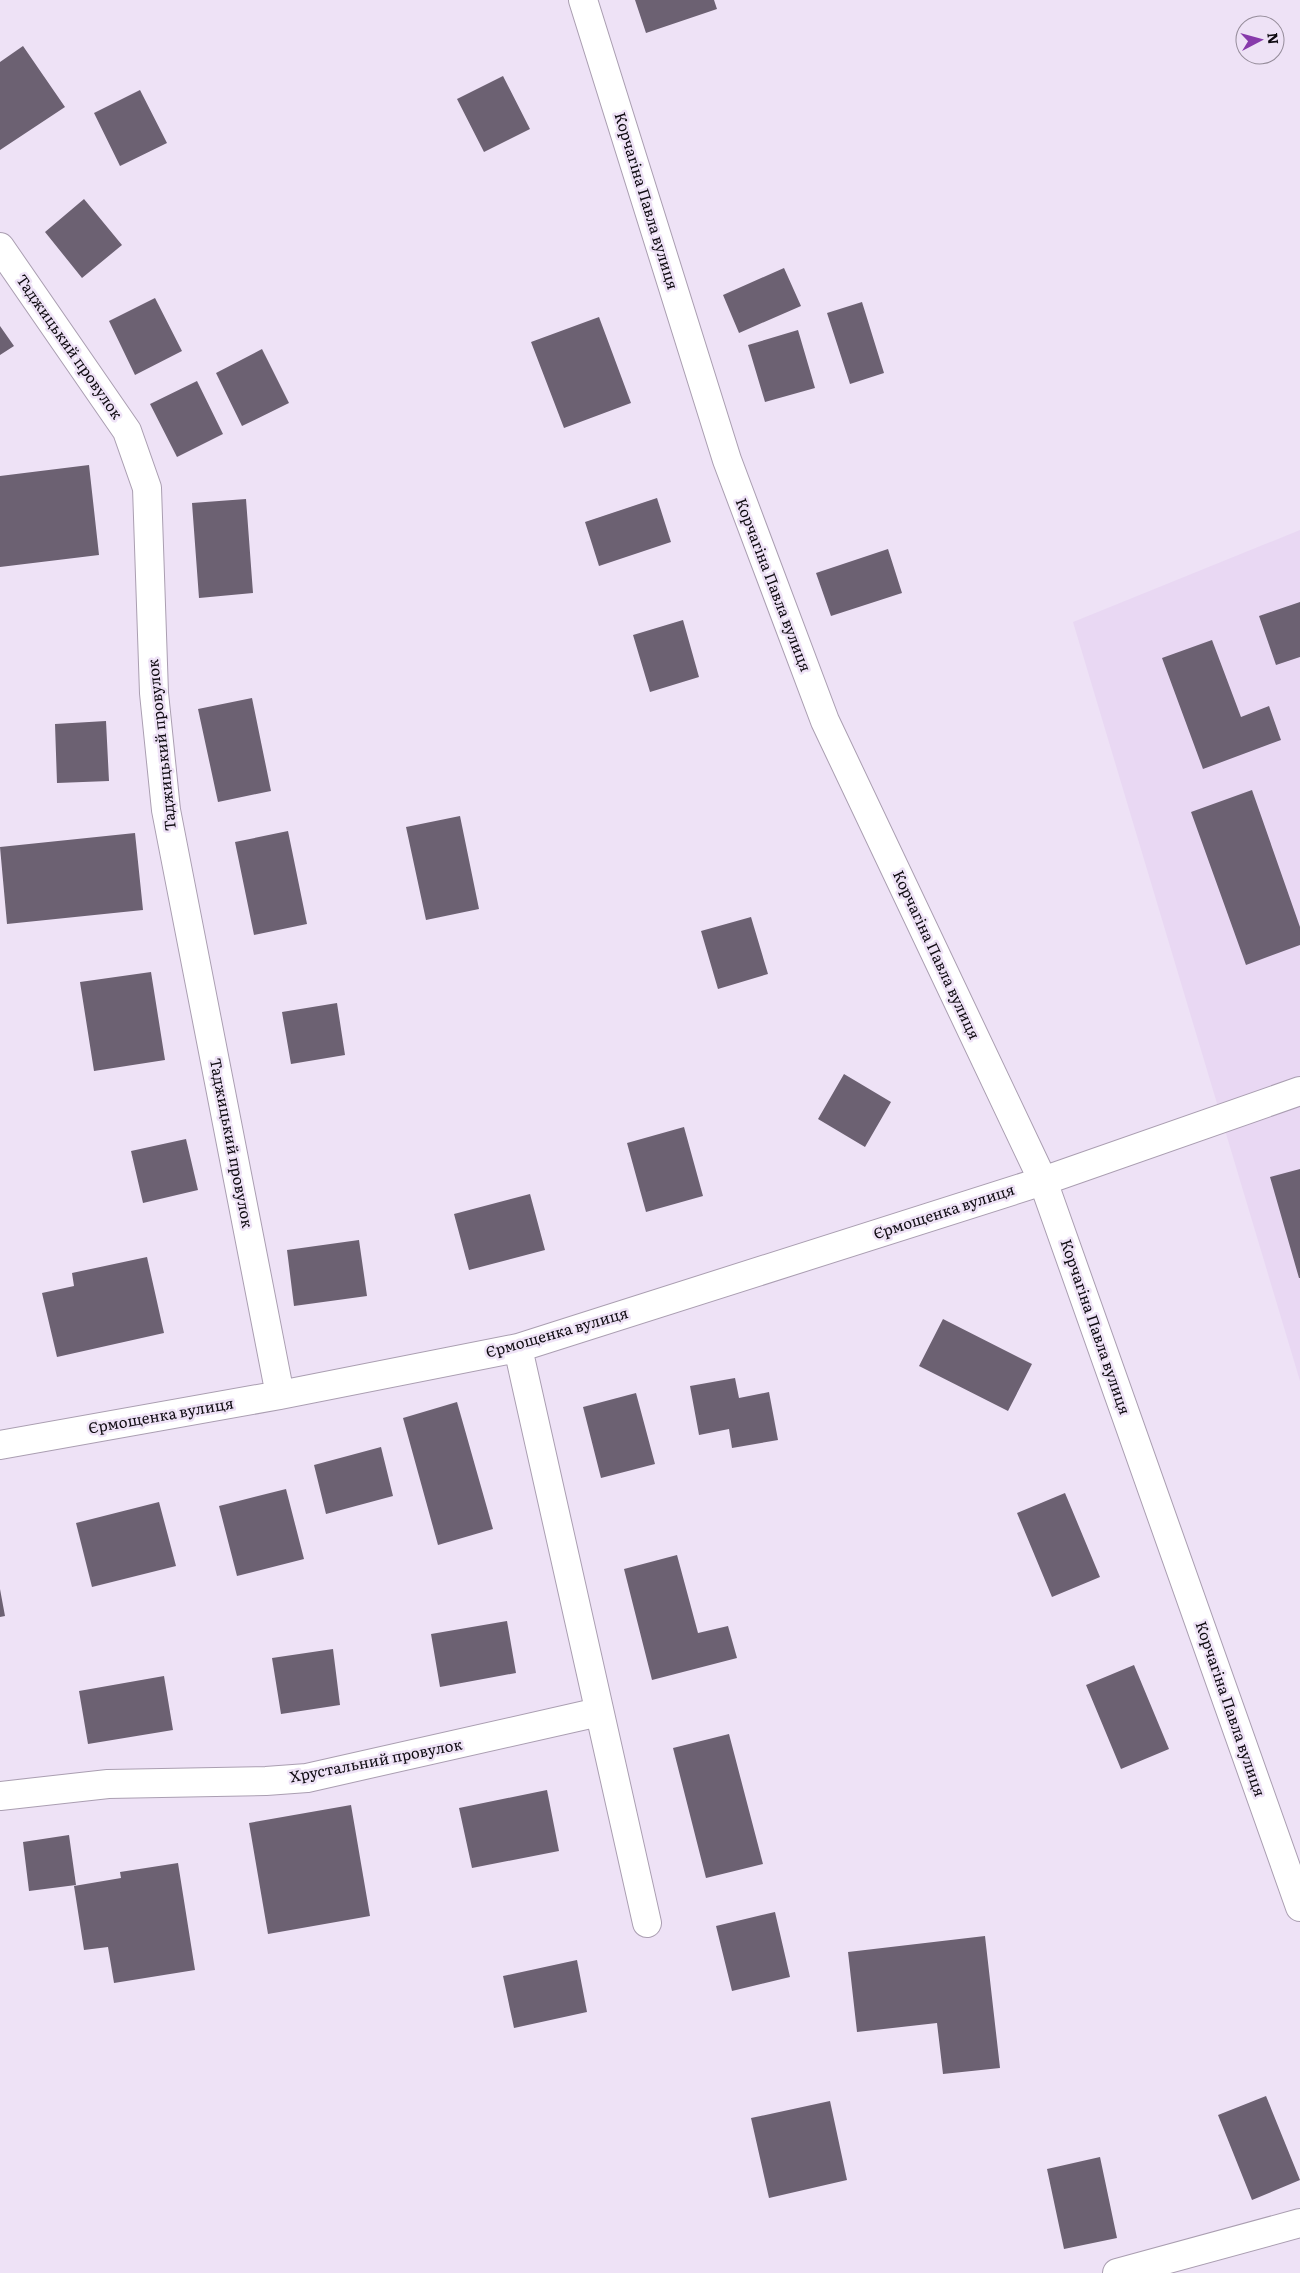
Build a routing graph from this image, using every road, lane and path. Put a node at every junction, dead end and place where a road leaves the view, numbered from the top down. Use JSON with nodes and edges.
{"nodes":[{"id":1,"x":583,"y":0,"type":"edge"},
{"id":2,"x":0,"y":247,"type":"edge"},
{"id":3,"x":1300,"y":1091,"type":"edge"},
{"id":4,"x":1043,"y":1181,"type":"junction"},
{"id":5,"x":518,"y":1348,"type":"junction"},
{"id":6,"x":280,"y":1395,"type":"junction"},
{"id":7,"x":0,"y":1445,"type":"edge"},
{"id":8,"x":599,"y":1712,"type":"junction"},
{"id":9,"x":0,"y":1796,"type":"edge"},
{"id":10,"x":1300,"y":1907,"type":"edge"},
{"id":11,"x":647,"y":1923,"type":"dead end"},
{"id":12,"x":1300,"y":2223,"type":"edge"},
{"id":13,"x":1118,"y":2273,"type":"edge"}],
"edges":[{"from":1,"to":4,"type":"street","name":"Корчагіна Павла вулиця"},
{"from":2,"to":6,"type":"street","name":"Таджицький провулок"},
{"from":3,"to":4,"type":"street","name":"Єрмощенка вулиця"},
{"from":4,"to":5,"type":"street","name":"Єрмощенка вулиця"},
{"from":4,"to":10,"type":"street","name":"Корчагіна Павла вулиця"},
{"from":5,"to":6,"type":"street","name":"Єрмощенка вулиця"},
{"from":5,"to":8,"type":"street"},
{"from":6,"to":7,"type":"street","name":"Єрмощенка вулиця"},
{"from":8,"to":9,"type":"street","name":"Хрустальний провулок"},
{"from":8,"to":11,"type":"street"},
{"from":12,"to":13,"type":"street"}]}
